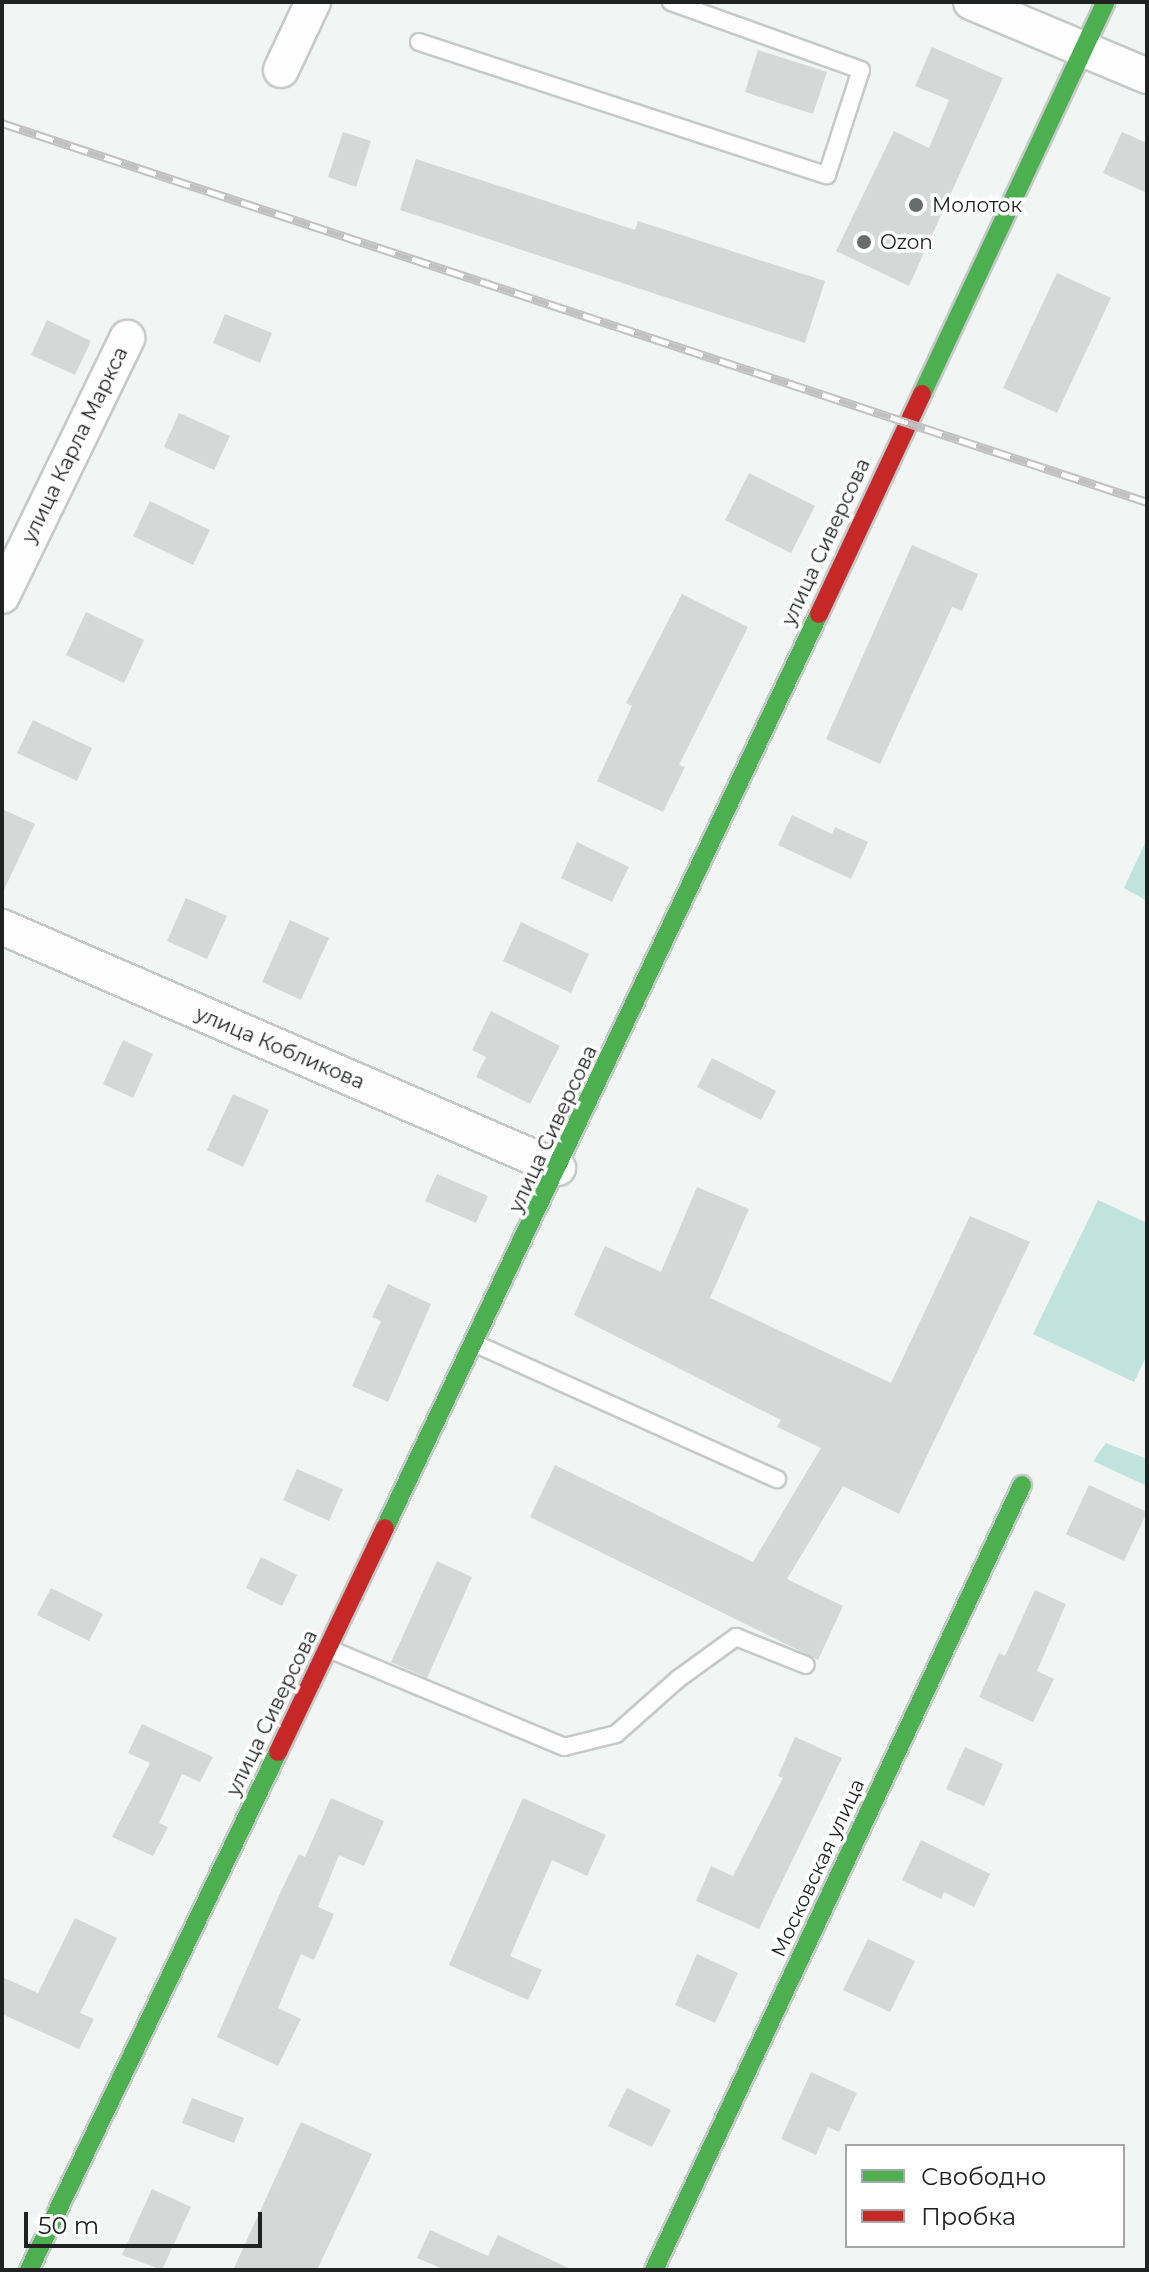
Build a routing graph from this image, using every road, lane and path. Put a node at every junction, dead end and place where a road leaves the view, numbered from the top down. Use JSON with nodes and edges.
{"nodes":[{"id":1,"x":313,"y":2,"type":"edge"},
{"id":2,"x":671,"y":2,"type":"edge"},
{"id":3,"x":971,"y":2,"type":"edge"},
{"id":4,"x":1106,"y":2,"type":"edge"},
{"id":5,"x":419,"y":42,"type":"dead end"},
{"id":6,"x":1085,"y":46,"type":"junction"},
{"id":7,"x":281,"y":70,"type":"dead end"},
{"id":8,"x":1147,"y":76,"type":"edge"},
{"id":9,"x":127,"y":338,"type":"dead end"},
{"id":10,"x":2,"y":596,"type":"edge"},
{"id":11,"x":2,"y":927,"type":"edge"},
{"id":12,"x":558,"y":1168,"type":"junction"},
{"id":13,"x":474,"y":1343,"type":"junction"},
{"id":14,"x":777,"y":1479,"type":"dead end"},
{"id":15,"x":1022,"y":1485,"type":"dead end"},
{"id":16,"x":327,"y":1648,"type":"junction"},
{"id":17,"x":806,"y":1665,"type":"dead end"},
{"id":18,"x":29,"y":2270,"type":"edge"},
{"id":19,"x":654,"y":2270,"type":"edge"}],
"edges":[{"from":1,"to":7,"type":"street"},
{"from":2,"to":5,"type":"lane"},
{"from":3,"to":6,"type":"street"},
{"from":4,"to":6,"type":"street","name":"улица Сиверсова"},
{"from":6,"to":8,"type":"street"},
{"from":6,"to":12,"type":"street","name":"улица Сиверсова"},
{"from":9,"to":10,"type":"street","name":"улица Карла Маркса"},
{"from":11,"to":12,"type":"street","name":"улица Кобликова"},
{"from":12,"to":13,"type":"street","name":"улица Сиверсова"},
{"from":13,"to":14,"type":"lane"},
{"from":13,"to":16,"type":"street","name":"улица Сиверсова"},
{"from":15,"to":19,"type":"street","name":"Московская улица"},
{"from":16,"to":17,"type":"lane"},
{"from":16,"to":18,"type":"street","name":"улица Сиверсова"}]}
